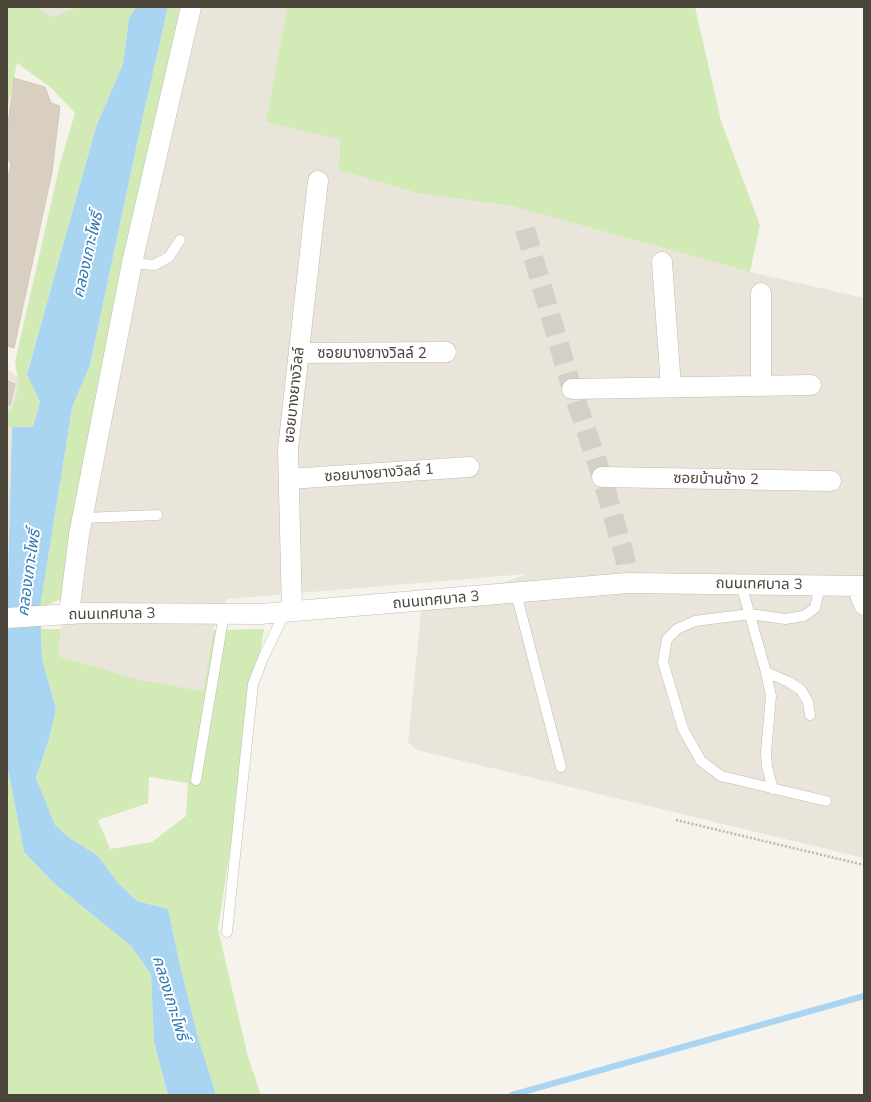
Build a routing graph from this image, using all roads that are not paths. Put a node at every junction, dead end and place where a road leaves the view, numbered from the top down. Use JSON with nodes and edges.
{"nodes":[{"id":1,"x":191,"y":7,"type":"edge"},
{"id":2,"x":318,"y":180,"type":"dead end"},
{"id":3,"x":180,"y":240,"type":"dead end"},
{"id":4,"x":662,"y":262,"type":"dead end"},
{"id":5,"x":132,"y":263,"type":"junction"},
{"id":6,"x":761,"y":293,"type":"dead end"},
{"id":7,"x":446,"y":352,"type":"dead end"},
{"id":8,"x":299,"y":353,"type":"junction"},
{"id":9,"x":811,"y":385,"type":"dead end"},
{"id":10,"x":761,"y":386,"type":"junction"},
{"id":11,"x":671,"y":387,"type":"junction"},
{"id":12,"x":572,"y":389,"type":"dead end"},
{"id":13,"x":469,"y":467,"type":"dead end"},
{"id":14,"x":602,"y":477,"type":"dead end"},
{"id":15,"x":288,"y":479,"type":"junction"},
{"id":16,"x":831,"y":481,"type":"dead end"},
{"id":17,"x":157,"y":515,"type":"dead end"},
{"id":18,"x":83,"y":518,"type":"junction"},
{"id":19,"x":741,"y":584,"type":"junction"},
{"id":20,"x":820,"y":585,"type":"junction"},
{"id":21,"x":860,"y":586,"type":"edge"},
{"id":22,"x":516,"y":593,"type":"junction"},
{"id":23,"x":864,"y":605,"type":"edge"},
{"id":24,"x":288,"y":612,"type":"junction"},
{"id":25,"x":224,"y":614,"type":"junction"},
{"id":26,"x":750,"y":614,"type":"junction"},
{"id":27,"x":60,"y":615,"type":"junction"},
{"id":28,"x":7,"y":618,"type":"edge"},
{"id":29,"x":766,"y":672,"type":"junction"},
{"id":30,"x":810,"y":715,"type":"dead end"},
{"id":31,"x":561,"y":767,"type":"dead end"},
{"id":32,"x":196,"y":780,"type":"dead end"},
{"id":33,"x":773,"y":789,"type":"junction"},
{"id":34,"x":826,"y":801,"type":"dead end"},
{"id":35,"x":227,"y":932,"type":"dead end"}],
"edges":[{"from":1,"to":5,"type":"street"},
{"from":2,"to":8,"type":"street","name":"ซอยบางยางวิลล์"},
{"from":3,"to":5,"type":"lane"},
{"from":4,"to":11,"type":"street"},
{"from":5,"to":18,"type":"street"},
{"from":6,"to":10,"type":"street"},
{"from":7,"to":8,"type":"street","name":"ซอยบางยางวิลล์ 2"},
{"from":8,"to":15,"type":"street","name":"ซอยบางยางวิลล์"},
{"from":9,"to":10,"type":"street"},
{"from":10,"to":11,"type":"street"},
{"from":11,"to":12,"type":"street"},
{"from":13,"to":15,"type":"street","name":"ซอยบางยางวิลล์ 1"},
{"from":14,"to":16,"type":"street","name":"ซอยบ้านช้าง 2"},
{"from":15,"to":24,"type":"street","name":"ซอยบางยางวิลล์"},
{"from":17,"to":18,"type":"lane"},
{"from":18,"to":27,"type":"street"},
{"from":19,"to":20,"type":"street","name":"ถนนเทศบาล 3"},
{"from":19,"to":22,"type":"street","name":"ถนนเทศบาล 3"},
{"from":19,"to":26,"type":"lane"},
{"from":20,"to":21,"type":"street","name":"ถนนเทศบาล 3"},
{"from":20,"to":26,"type":"lane"},
{"from":21,"to":23,"type":"street"},
{"from":22,"to":24,"type":"street","name":"ถนนเทศบาล 3"},
{"from":22,"to":31,"type":"lane"},
{"from":24,"to":25,"type":"street","name":"ถนนเทศบาล 3"},
{"from":24,"to":35,"type":"lane"},
{"from":25,"to":27,"type":"street","name":"ถนนเทศบาล 3"},
{"from":25,"to":32,"type":"lane"},
{"from":26,"to":29,"type":"lane"},
{"from":26,"to":33,"type":"lane"},
{"from":27,"to":28,"type":"street","name":"ถนนเทศบาล 3"},
{"from":29,"to":30,"type":"lane"},
{"from":29,"to":33,"type":"lane"},
{"from":33,"to":34,"type":"lane"}]}
